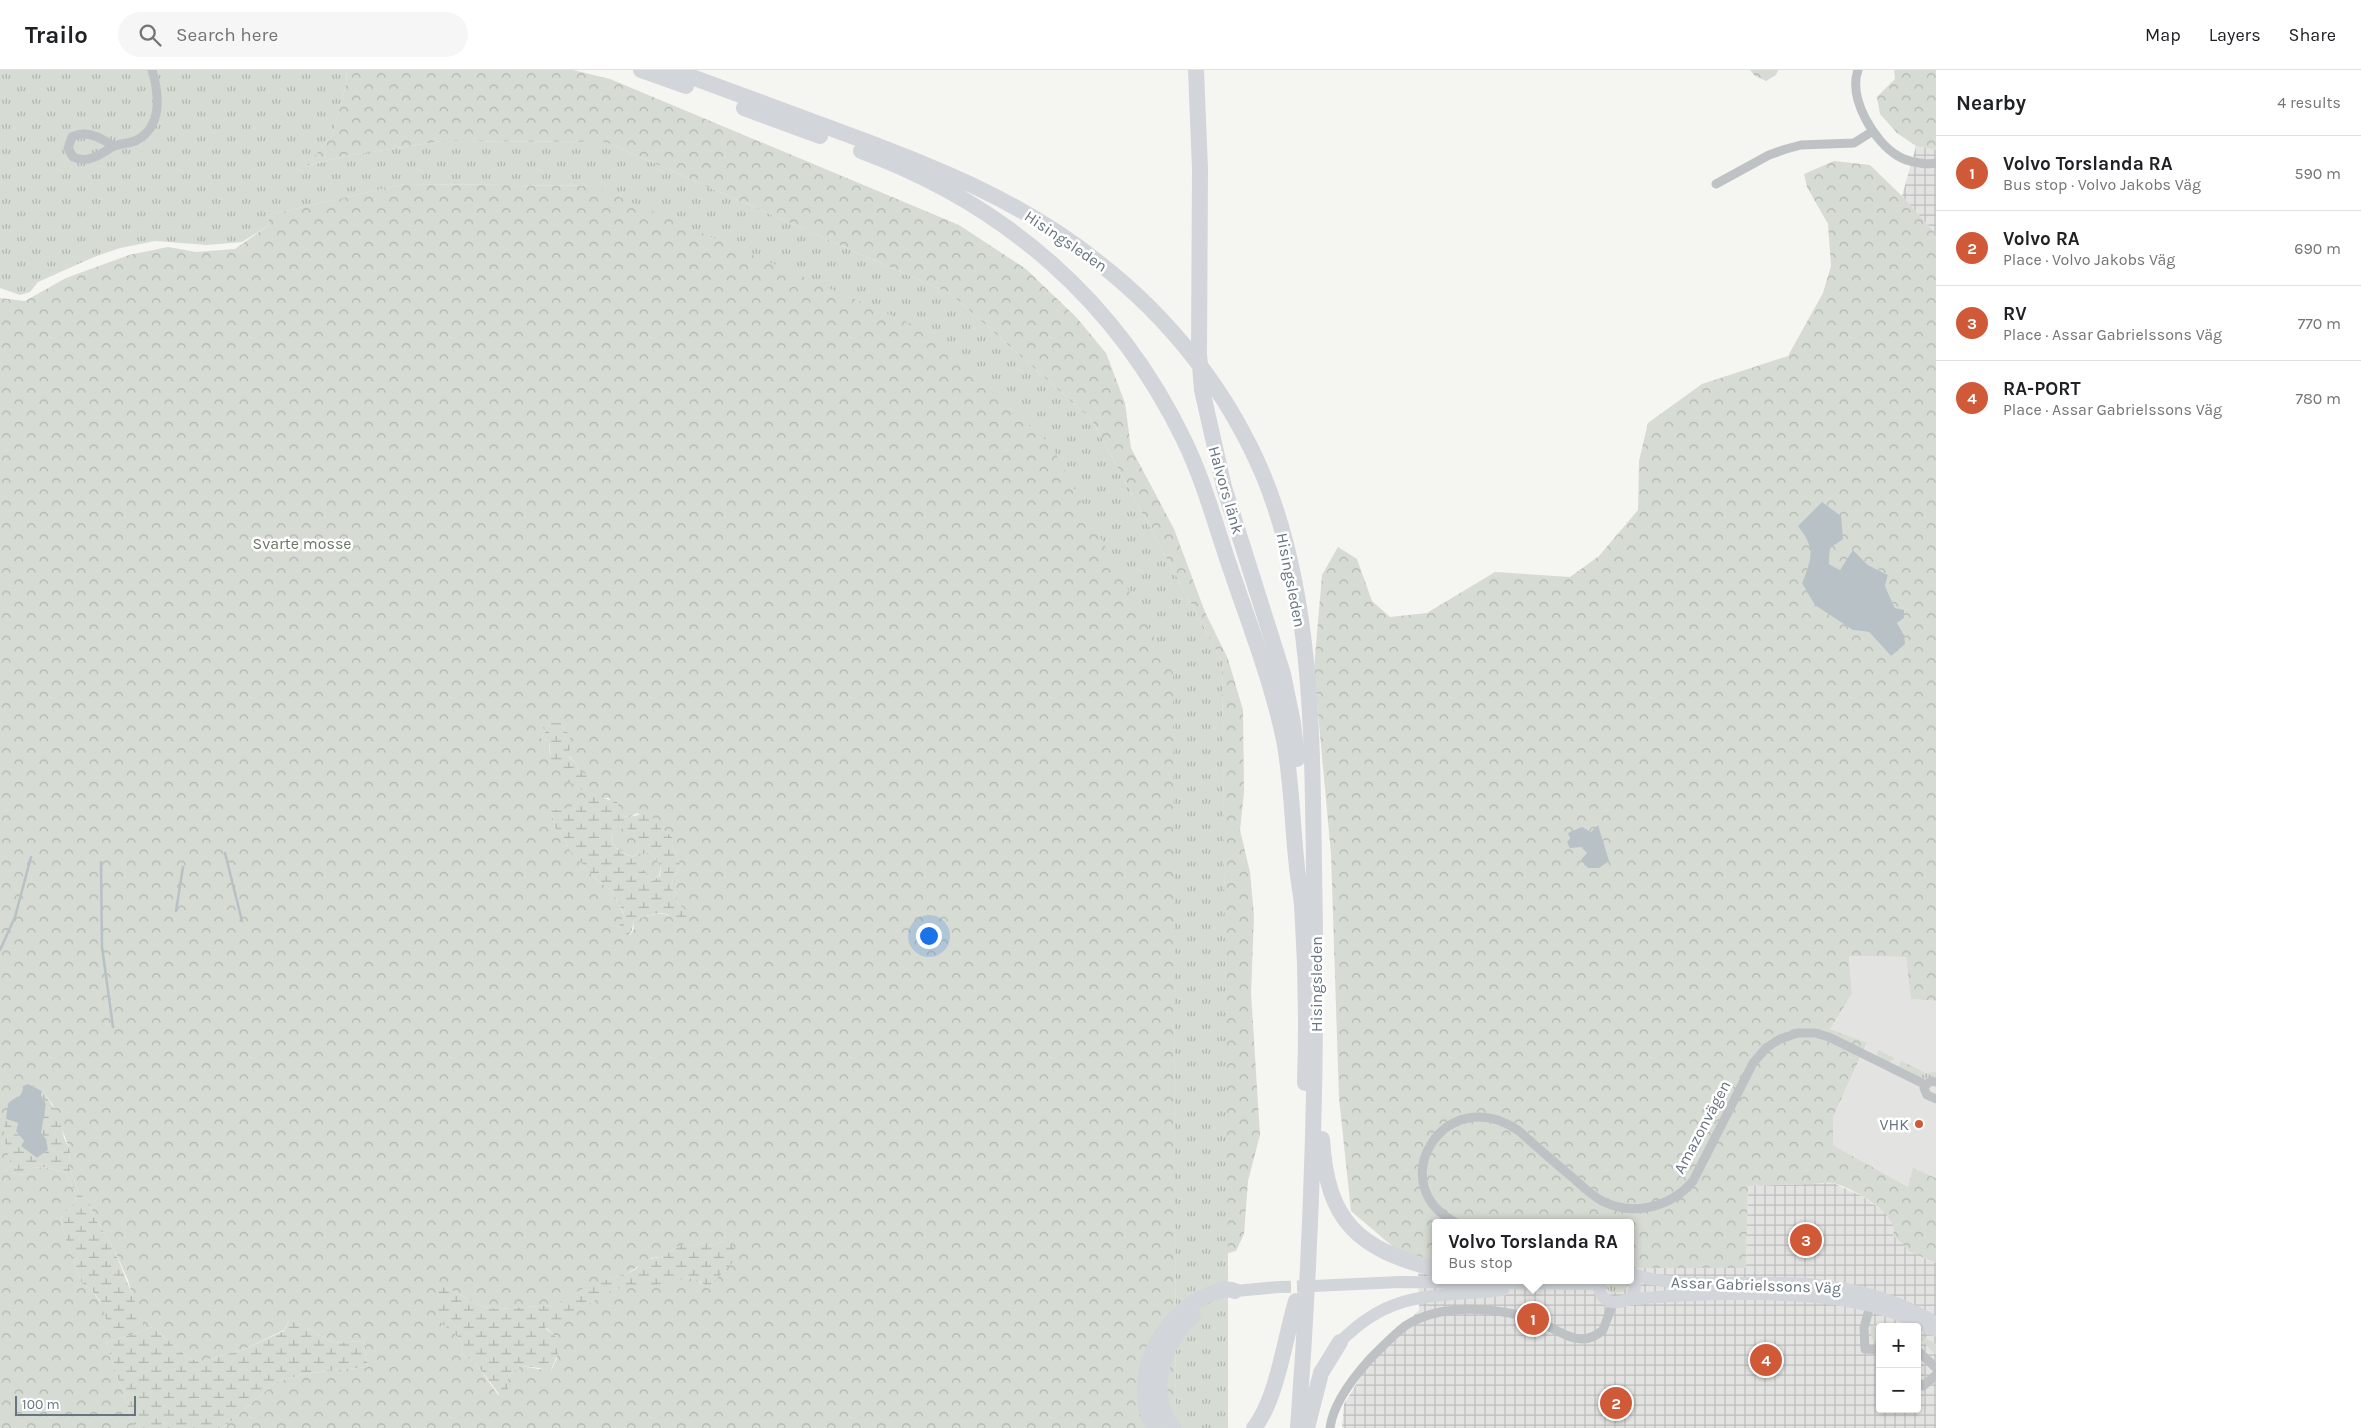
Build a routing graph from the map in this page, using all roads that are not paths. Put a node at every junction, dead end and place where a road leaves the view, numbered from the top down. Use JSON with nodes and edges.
{"nodes":[{"id":1,"x":152,"y":70,"type":"edge"},
{"id":2,"x":641,"y":70,"type":"edge"},
{"id":3,"x":673,"y":70,"type":"edge"},
{"id":4,"x":1196,"y":70,"type":"edge"},
{"id":5,"x":1203,"y":70,"type":"edge"},
{"id":6,"x":1858,"y":70,"type":"edge"},
{"id":7,"x":1873,"y":131,"type":"junction"},
{"id":8,"x":113,"y":146,"type":"junction"},
{"id":9,"x":1936,"y":163,"type":"edge"},
{"id":10,"x":1716,"y":184,"type":"dead end"},
{"id":11,"x":1314,"y":818,"type":"junction"},
{"id":12,"x":1302,"y":903,"type":"junction"},
{"id":13,"x":1936,"y":1082,"type":"edge"},
{"id":14,"x":1314,"y":1084,"type":"junction"},
{"id":15,"x":1926,"y":1085,"type":"junction"},
{"id":16,"x":1936,"y":1099,"type":"edge"},
{"id":17,"x":1450,"y":1219,"type":"edge"},
{"id":18,"x":1432,"y":1269,"type":"edge"},
{"id":19,"x":1634,"y":1274,"type":"edge"},
{"id":20,"x":1634,"y":1280,"type":"edge"},
{"id":21,"x":1432,"y":1282,"type":"edge"},
{"id":22,"x":1533,"y":1284,"type":"edge"},
{"id":23,"x":1599,"y":1284,"type":"edge"},
{"id":24,"x":1313,"y":1286,"type":"tunnel mouth"},
{"id":25,"x":1280,"y":1287,"type":"tunnel mouth"},
{"id":26,"x":1235,"y":1290,"type":"junction"},
{"id":27,"x":1626,"y":1300,"type":"junction"},
{"id":28,"x":1872,"y":1300,"type":"junction"},
{"id":29,"x":1296,"y":1301,"type":"junction"},
{"id":30,"x":1613,"y":1303,"type":"junction"},
{"id":31,"x":1936,"y":1322,"type":"edge"},
{"id":32,"x":1936,"y":1331,"type":"edge"},
{"id":33,"x":1340,"y":1342,"type":"joint"},
{"id":34,"x":1876,"y":1350,"type":"edge"},
{"id":35,"x":1921,"y":1354,"type":"edge"},
{"id":36,"x":1936,"y":1368,"type":"edge"},
{"id":37,"x":1936,"y":1375,"type":"edge"},
{"id":38,"x":1921,"y":1385,"type":"edge"},
{"id":39,"x":1154,"y":1428,"type":"edge"},
{"id":40,"x":1173,"y":1428,"type":"edge"},
{"id":41,"x":1254,"y":1428,"type":"edge"},
{"id":42,"x":1287,"y":1428,"type":"edge"},
{"id":43,"x":1298,"y":1428,"type":"edge"},
{"id":44,"x":1307,"y":1428,"type":"edge"},
{"id":45,"x":1330,"y":1428,"type":"edge"}],
"edges":[{"from":1,"to":8,"type":"street"},
{"from":2,"to":12,"type":"highway","name":"Hisingsleden"},
{"from":3,"to":11,"type":"highway","name":"Hisingsleden"},
{"from":4,"to":12,"type":"highway","name":"Halvors länk"},
{"from":5,"to":11,"type":"highway","name":"Halvors länk"},
{"from":6,"to":7,"type":"street"},
{"from":7,"to":9,"type":"street"},
{"from":7,"to":10,"type":"street"},
{"from":8,"to":8,"type":"street"},
{"from":11,"to":14,"type":"highway","name":"Hisingsleden"},
{"from":12,"to":29,"type":"highway","name":"Hisingsleden"},
{"from":13,"to":15,"type":"street"},
{"from":14,"to":18,"type":"highway"},
{"from":14,"to":43,"type":"highway","name":"Hisingsleden"},
{"from":15,"to":16,"type":"street","name":"Amazonvägen"},
{"from":15,"to":17,"type":"street","name":"Amazonvägen"},
{"from":19,"to":28,"type":"street","name":"Assar Gabrielssons Väg"},
{"from":20,"to":27,"type":"street"},
{"from":21,"to":24,"type":"street"},
{"from":22,"to":33,"type":"street"},
{"from":23,"to":30,"type":"street"},
{"from":25,"to":26,"type":"street"},
{"from":26,"to":39,"type":"highway"},
{"from":26,"to":40,"type":"highway"},
{"from":27,"to":28,"type":"street","name":"Assar Gabrielssons Väg"},
{"from":27,"to":30,"type":"street","name":"Assar Gabrielssons Väg"},
{"from":28,"to":31,"type":"street","name":"Assar Gabrielssons Väg"},
{"from":28,"to":32,"type":"street","name":"Assar Gabrielssons Väg"},
{"from":28,"to":34,"type":"street"},
{"from":29,"to":41,"type":"highway"},
{"from":29,"to":42,"type":"highway","name":"Hisingsleden"},
{"from":30,"to":45,"type":"street"},
{"from":33,"to":44,"type":"highway"},
{"from":35,"to":36,"type":"street"},
{"from":37,"to":38,"type":"street"}]}
